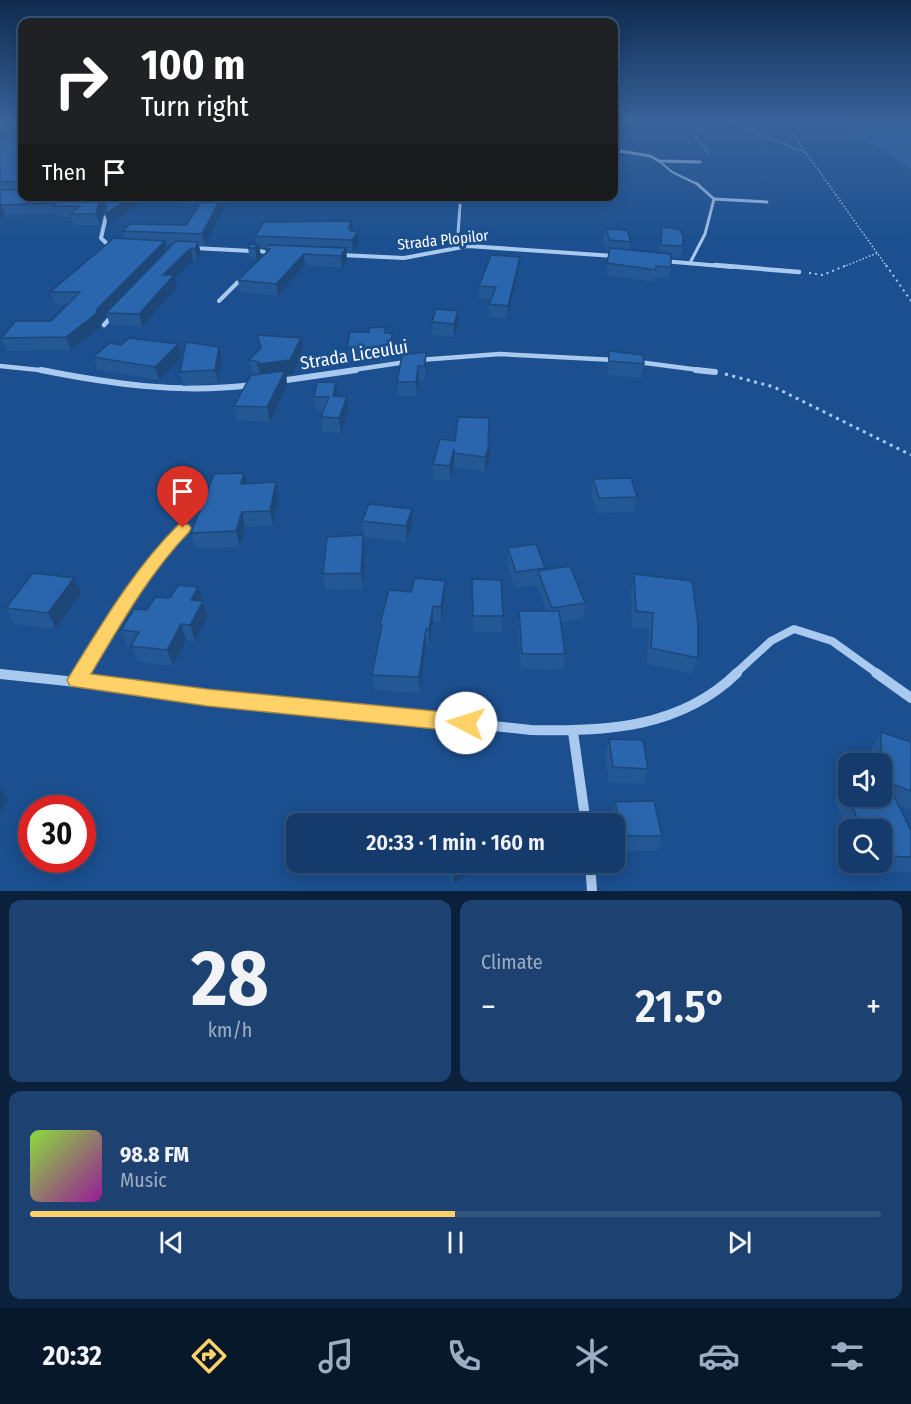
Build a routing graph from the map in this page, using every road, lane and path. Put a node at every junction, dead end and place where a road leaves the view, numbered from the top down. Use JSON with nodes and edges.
{"nodes":[{"id":1,"x":659,"y":161,"type":"edge"},
{"id":2,"x":683,"y":162,"type":"edge"},
{"id":3,"x":700,"y":162,"type":"edge"},
{"id":4,"x":812,"y":162,"type":"edge"},
{"id":5,"x":714,"y":199,"type":"junction"},
{"id":6,"x":107,"y":201,"type":"edge"},
{"id":7,"x":767,"y":202,"type":"dead end"},
{"id":8,"x":460,"y":205,"type":"dead end"},
{"id":9,"x":120,"y":246,"type":"edge"},
{"id":10,"x":185,"y":248,"type":"edge"},
{"id":11,"x":457,"y":248,"type":"junction"},
{"id":12,"x":270,"y":252,"type":"junction"},
{"id":13,"x":280,"y":252,"type":"edge"},
{"id":14,"x":877,"y":253,"type":"junction"},
{"id":15,"x":331,"y":254,"type":"edge"},
{"id":16,"x":617,"y":256,"type":"edge"},
{"id":17,"x":262,"y":260,"type":"edge"},
{"id":18,"x":660,"y":260,"type":"edge"},
{"id":19,"x":690,"y":263,"type":"junction"},
{"id":20,"x":249,"y":272,"type":"edge"},
{"id":21,"x":799,"y":272,"type":"joint"},
{"id":22,"x":219,"y":301,"type":"dead end"},
{"id":23,"x":911,"y":301,"type":"edge"},
{"id":24,"x":118,"y":309,"type":"edge"},
{"id":25,"x":104,"y":325,"type":"dead end"},
{"id":26,"x":621,"y":360,"type":"edge"},
{"id":27,"x":631,"y":361,"type":"edge"},
{"id":28,"x":0,"y":366,"type":"edge"},
{"id":29,"x":715,"y":372,"type":"joint"},
{"id":30,"x":273,"y":382,"type":"edge"},
{"id":31,"x":262,"y":384,"type":"edge"},
{"id":32,"x":911,"y":455,"type":"edge"},
{"id":33,"x":183,"y":528,"type":"dead end"},
{"id":34,"x":0,"y":674,"type":"edge"},
{"id":35,"x":77,"y":680,"type":"junction"},
{"id":36,"x":911,"y":699,"type":"edge"},
{"id":37,"x":573,"y":732,"type":"junction"},
{"id":38,"x":584,"y":813,"type":"edge"},
{"id":39,"x":591,"y":873,"type":"edge"},
{"id":40,"x":592,"y":891,"type":"edge"}],
"edges":[{"from":1,"to":5,"type":"lane"},
{"from":2,"to":3,"type":"street"},
{"from":4,"to":14,"type":"path"},
{"from":5,"to":7,"type":"lane"},
{"from":5,"to":19,"type":"lane"},
{"from":6,"to":9,"type":"street"},
{"from":8,"to":11,"type":"lane"},
{"from":10,"to":12,"type":"street"},
{"from":11,"to":15,"type":"street","name":"Strada Plopilor"},
{"from":11,"to":16,"type":"street","name":"Strada Plopilor"},
{"from":12,"to":13,"type":"street"},
{"from":12,"to":17,"type":"lane"},
{"from":14,"to":21,"type":"path"},
{"from":14,"to":23,"type":"path"},
{"from":18,"to":19,"type":"street"},
{"from":19,"to":21,"type":"street"},
{"from":20,"to":22,"type":"lane"},
{"from":24,"to":25,"type":"street"},
{"from":26,"to":30,"type":"street","name":"Strada Liceului"},
{"from":27,"to":29,"type":"street"},
{"from":28,"to":31,"type":"street"},
{"from":29,"to":32,"type":"path"},
{"from":33,"to":35,"type":"lane"},
{"from":34,"to":35,"type":"street"},
{"from":35,"to":37,"type":"street"},
{"from":36,"to":37,"type":"street"},
{"from":37,"to":38,"type":"street"},
{"from":39,"to":40,"type":"street"}]}
